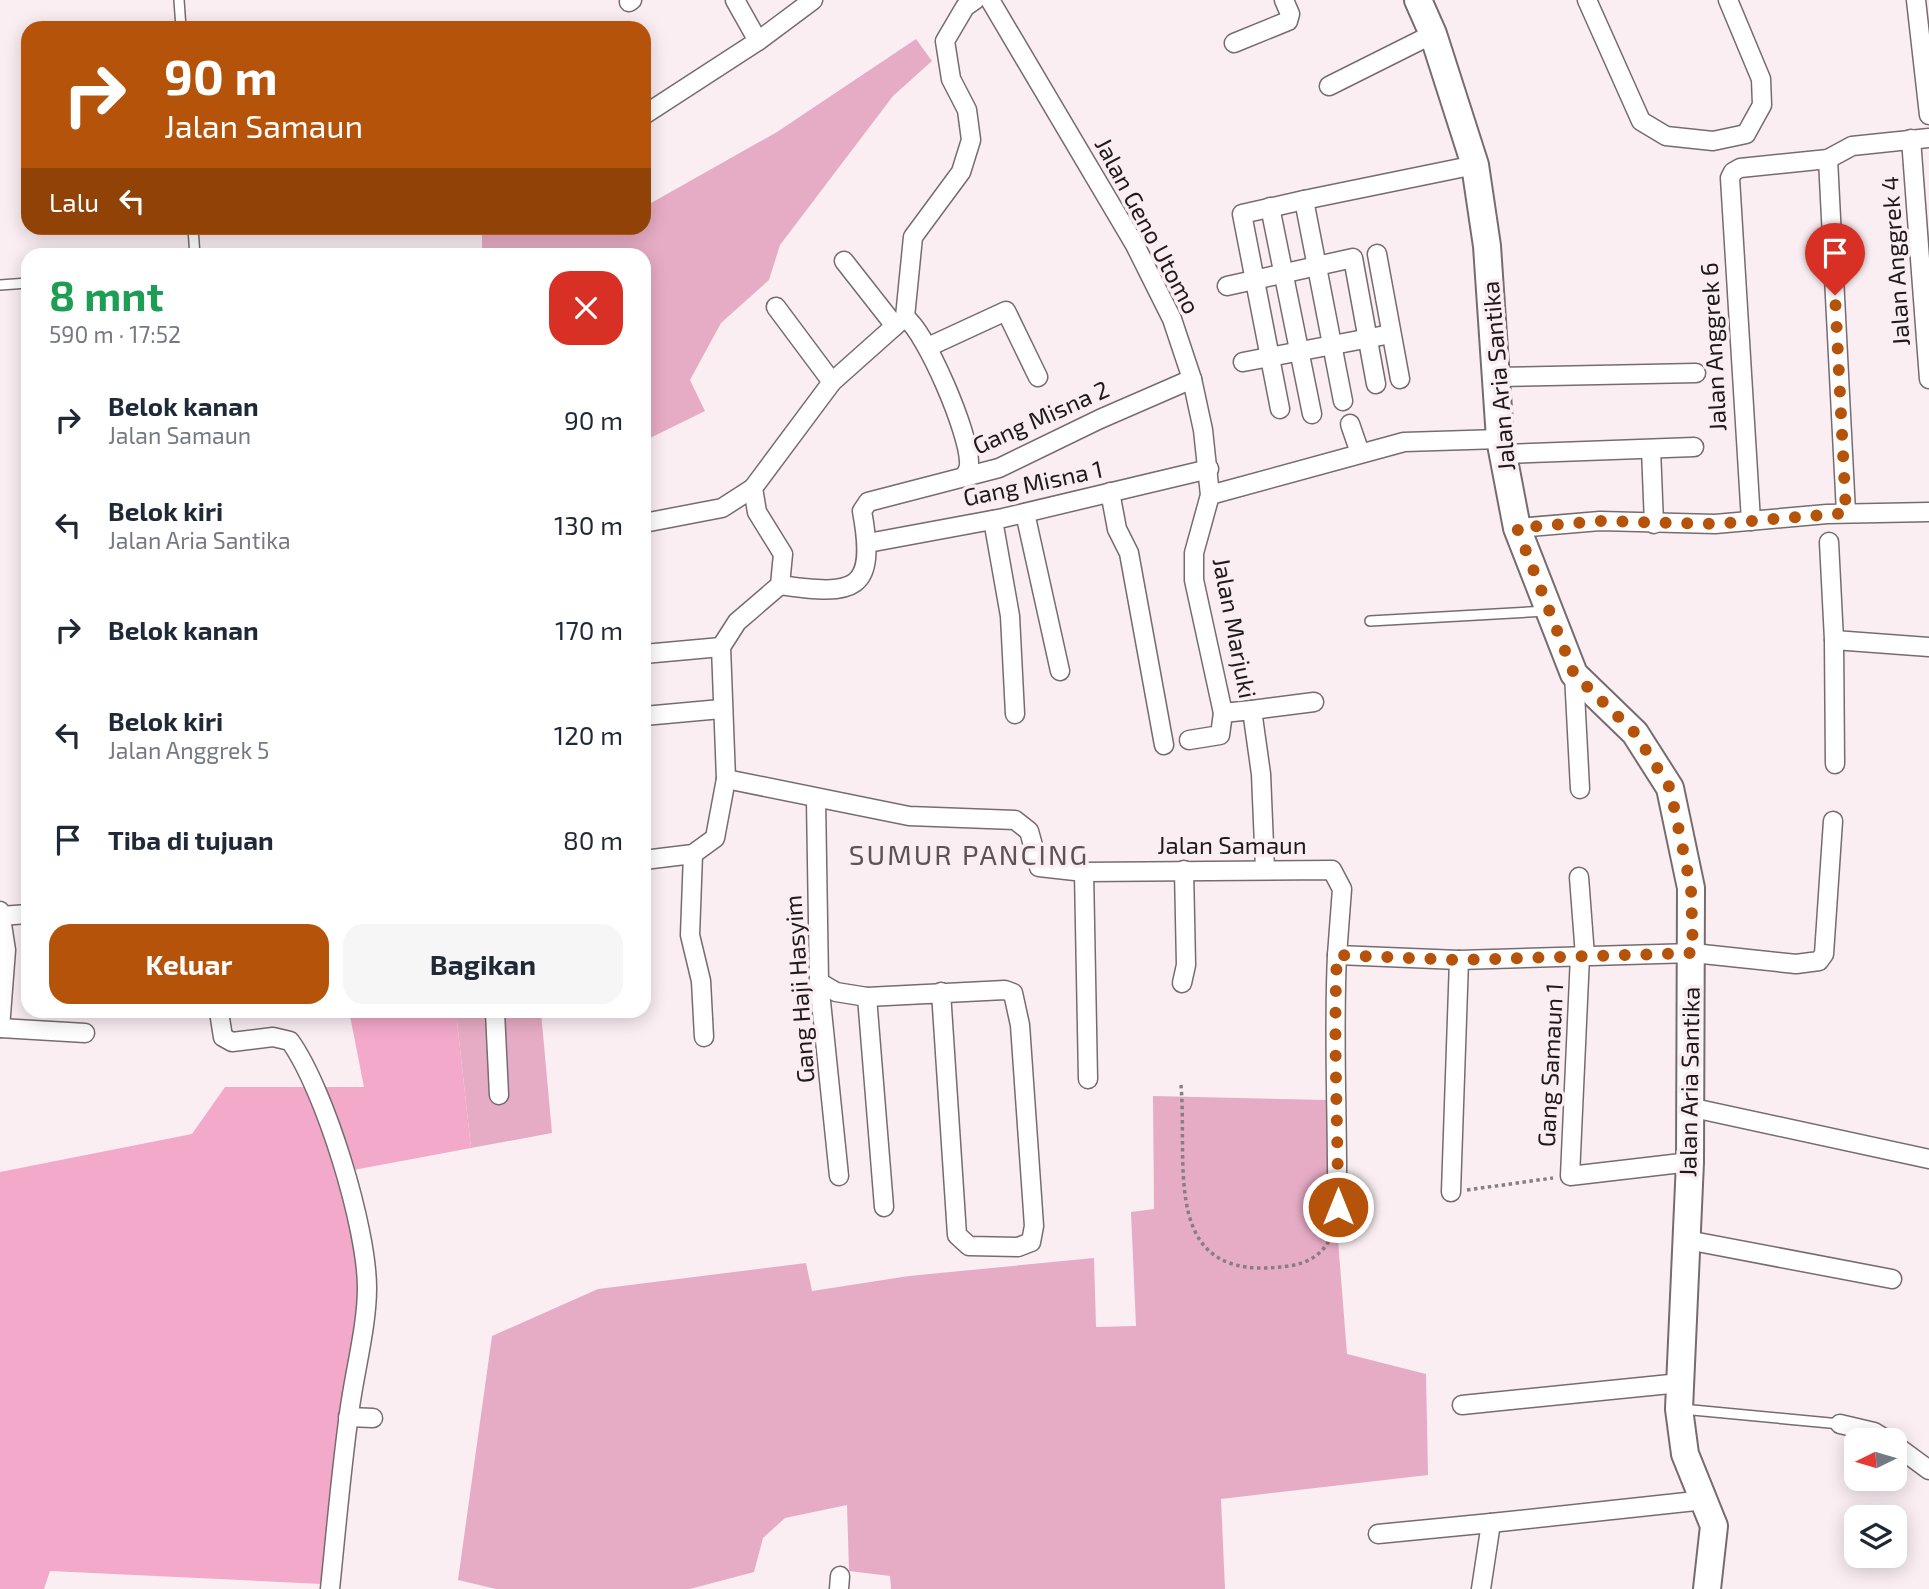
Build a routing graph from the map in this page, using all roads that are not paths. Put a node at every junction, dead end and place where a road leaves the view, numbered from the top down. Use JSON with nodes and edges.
{"nodes":[{"id":1,"x":179,"y":0,"type":"edge"},
{"id":2,"x":735,"y":0,"type":"edge"},
{"id":3,"x":813,"y":0,"type":"edge"},
{"id":4,"x":975,"y":0,"type":"edge"},
{"id":5,"x":990,"y":0,"type":"edge"},
{"id":6,"x":1284,"y":0,"type":"edge"},
{"id":7,"x":1418,"y":0,"type":"edge"},
{"id":8,"x":1587,"y":0,"type":"edge"},
{"id":9,"x":1728,"y":0,"type":"edge"},
{"id":10,"x":1916,"y":0,"type":"edge"},
{"id":11,"x":180,"y":21,"type":"edge"},
{"id":12,"x":1433,"y":34,"type":"junction"},
{"id":13,"x":758,"y":41,"type":"junction"},
{"id":14,"x":1234,"y":43,"type":"dead end"},
{"id":15,"x":1329,"y":86,"type":"dead end"},
{"id":16,"x":651,"y":110,"type":"edge"},
{"id":17,"x":1929,"y":115,"type":"edge"},
{"id":18,"x":1920,"y":138,"type":"edge"},
{"id":19,"x":1828,"y":159,"type":"junction"},
{"id":20,"x":1475,"y":165,"type":"junction"},
{"id":21,"x":1304,"y":200,"type":"junction"},
{"id":22,"x":1270,"y":207,"type":"junction"},
{"id":23,"x":1377,"y":254,"type":"dead end"},
{"id":24,"x":844,"y":261,"type":"dead end"},
{"id":25,"x":1315,"y":267,"type":"junction"},
{"id":26,"x":1284,"y":274,"type":"junction"},
{"id":27,"x":1255,"y":280,"type":"junction"},
{"id":28,"x":21,"y":284,"type":"edge"},
{"id":29,"x":0,"y":285,"type":"edge"},
{"id":30,"x":1227,"y":286,"type":"dead end"},
{"id":31,"x":776,"y":307,"type":"dead end"},
{"id":32,"x":900,"y":322,"type":"junction"},
{"id":33,"x":1391,"y":334,"type":"junction"},
{"id":34,"x":1367,"y":338,"type":"junction"},
{"id":35,"x":1331,"y":345,"type":"junction"},
{"id":36,"x":928,"y":347,"type":"junction"},
{"id":37,"x":1299,"y":352,"type":"junction"},
{"id":38,"x":1270,"y":357,"type":"junction"},
{"id":39,"x":1242,"y":362,"type":"dead end"},
{"id":40,"x":1696,"y":373,"type":"dead end"},
{"id":41,"x":1038,"y":377,"type":"dead end"},
{"id":42,"x":1495,"y":377,"type":"junction"},
{"id":43,"x":1192,"y":379,"type":"junction"},
{"id":44,"x":1400,"y":379,"type":"dead end"},
{"id":45,"x":1929,"y":379,"type":"edge"},
{"id":46,"x":832,"y":382,"type":"junction"},
{"id":47,"x":1376,"y":384,"type":"dead end"},
{"id":48,"x":1343,"y":401,"type":"dead end"},
{"id":49,"x":1280,"y":410,"type":"dead end"},
{"id":50,"x":1312,"y":414,"type":"dead end"},
{"id":51,"x":1350,"y":424,"type":"dead end"},
{"id":52,"x":1501,"y":447,"type":"junction"},
{"id":53,"x":1694,"y":447,"type":"dead end"},
{"id":54,"x":1651,"y":449,"type":"junction"},
{"id":55,"x":1360,"y":453,"type":"junction"},
{"id":56,"x":1209,"y":469,"type":"junction"},
{"id":57,"x":964,"y":477,"type":"junction"},
{"id":58,"x":752,"y":488,"type":"junction"},
{"id":59,"x":1110,"y":492,"type":"junction"},
{"id":60,"x":1210,"y":495,"type":"junction"},
{"id":61,"x":1929,"y":512,"type":"edge"},
{"id":62,"x":1025,"y":513,"type":"junction"},
{"id":63,"x":1846,"y":513,"type":"junction"},
{"id":64,"x":993,"y":520,"type":"junction"},
{"id":65,"x":1751,"y":521,"type":"junction"},
{"id":66,"x":651,"y":522,"type":"edge"},
{"id":67,"x":1654,"y":524,"type":"junction"},
{"id":68,"x":1517,"y":528,"type":"junction"},
{"id":69,"x":1829,"y":542,"type":"dead end"},
{"id":70,"x":868,"y":543,"type":"junction"},
{"id":71,"x":780,"y":585,"type":"junction"},
{"id":72,"x":1547,"y":611,"type":"junction"},
{"id":73,"x":1370,"y":621,"type":"dead end"},
{"id":74,"x":1834,"y":640,"type":"junction"},
{"id":75,"x":721,"y":647,"type":"junction"},
{"id":76,"x":1929,"y":647,"type":"edge"},
{"id":77,"x":651,"y":654,"type":"edge"},
{"id":78,"x":1060,"y":671,"type":"dead end"},
{"id":79,"x":1574,"y":674,"type":"junction"},
{"id":80,"x":1314,"y":702,"type":"dead end"},
{"id":81,"x":721,"y":709,"type":"junction"},
{"id":82,"x":1252,"y":710,"type":"junction"},
{"id":83,"x":1223,"y":713,"type":"junction"},
{"id":84,"x":1015,"y":714,"type":"dead end"},
{"id":85,"x":651,"y":715,"type":"edge"},
{"id":86,"x":1189,"y":740,"type":"dead end"},
{"id":87,"x":1164,"y":745,"type":"dead end"},
{"id":88,"x":1835,"y":764,"type":"dead end"},
{"id":89,"x":726,"y":779,"type":"junction"},
{"id":90,"x":1580,"y":789,"type":"dead end"},
{"id":91,"x":816,"y":800,"type":"junction"},
{"id":92,"x":1833,"y":821,"type":"dead end"},
{"id":93,"x":694,"y":854,"type":"junction"},
{"id":94,"x":651,"y":859,"type":"edge"},
{"id":95,"x":1265,"y":869,"type":"junction"},
{"id":96,"x":1184,"y":870,"type":"junction"},
{"id":97,"x":1084,"y":872,"type":"junction"},
{"id":98,"x":1579,"y":877,"type":"dead end"},
{"id":99,"x":0,"y":914,"type":"edge"},
{"id":100,"x":21,"y":914,"type":"edge"},
{"id":101,"x":1693,"y":953,"type":"junction"},
{"id":102,"x":1337,"y":955,"type":"junction"},
{"id":103,"x":1583,"y":956,"type":"junction"},
{"id":104,"x":1459,"y":960,"type":"junction"},
{"id":105,"x":819,"y":982,"type":"junction"},
{"id":106,"x":1182,"y":983,"type":"dead end"},
{"id":107,"x":940,"y":992,"type":"junction"},
{"id":108,"x":866,"y":997,"type":"junction"},
{"id":109,"x":220,"y":1018,"type":"edge"},
{"id":110,"x":495,"y":1018,"type":"edge"},
{"id":111,"x":0,"y":1028,"type":"edge"},
{"id":112,"x":85,"y":1033,"type":"dead end"},
{"id":113,"x":704,"y":1037,"type":"dead end"},
{"id":114,"x":1088,"y":1079,"type":"dead end"},
{"id":115,"x":499,"y":1095,"type":"dead end"},
{"id":116,"x":1689,"y":1107,"type":"junction"},
{"id":117,"x":1929,"y":1159,"type":"edge"},
{"id":118,"x":1690,"y":1162,"type":"junction"},
{"id":119,"x":839,"y":1176,"type":"dead end"},
{"id":120,"x":1451,"y":1192,"type":"road end"},
{"id":121,"x":884,"y":1207,"type":"dead end"},
{"id":122,"x":1338,"y":1207,"type":"road end"},
{"id":123,"x":1686,"y":1240,"type":"junction"},
{"id":124,"x":1892,"y":1279,"type":"dead end"},
{"id":125,"x":1681,"y":1383,"type":"junction"},
{"id":126,"x":1462,"y":1405,"type":"dead end"},
{"id":127,"x":1679,"y":1409,"type":"junction"},
{"id":128,"x":348,"y":1417,"type":"junction"},
{"id":129,"x":373,"y":1418,"type":"dead end"},
{"id":130,"x":1840,"y":1424,"type":"joint"},
{"id":131,"x":1857,"y":1428,"type":"edge"},
{"id":132,"x":1908,"y":1455,"type":"edge"},
{"id":133,"x":1929,"y":1470,"type":"edge"},
{"id":134,"x":1705,"y":1500,"type":"junction"},
{"id":135,"x":1491,"y":1523,"type":"junction"},
{"id":136,"x":1378,"y":1534,"type":"dead end"},
{"id":137,"x":330,"y":1589,"type":"edge"},
{"id":138,"x":1481,"y":1589,"type":"edge"},
{"id":139,"x":1707,"y":1589,"type":"edge"}],
"edges":[{"from":1,"to":11,"type":"lane"},
{"from":2,"to":13,"type":"street"},
{"from":3,"to":13,"type":"street"},
{"from":4,"to":32,"type":"street"},
{"from":5,"to":43,"type":"street","name":"Jalan Geno Utomo"},
{"from":6,"to":14,"type":"street"},
{"from":7,"to":12,"type":"street","name":"Jalan Aria Santika"},
{"from":8,"to":9,"type":"street"},
{"from":10,"to":17,"type":"street"},
{"from":12,"to":15,"type":"street"},
{"from":12,"to":20,"type":"street","name":"Jalan Aria Santika"},
{"from":13,"to":16,"type":"street"},
{"from":18,"to":19,"type":"street"},
{"from":18,"to":45,"type":"street","name":"Jalan Anggrek 4"},
{"from":19,"to":63,"type":"street"},
{"from":19,"to":65,"type":"street","name":"Jalan Anggrek 6"},
{"from":20,"to":21,"type":"street"},
{"from":20,"to":42,"type":"street","name":"Jalan Aria Santika"},
{"from":21,"to":22,"type":"street"},
{"from":21,"to":25,"type":"street"},
{"from":22,"to":26,"type":"street"},
{"from":22,"to":27,"type":"street"},
{"from":23,"to":33,"type":"street"},
{"from":24,"to":32,"type":"street"},
{"from":25,"to":26,"type":"street"},
{"from":25,"to":34,"type":"street"},
{"from":25,"to":35,"type":"street"},
{"from":26,"to":27,"type":"street"},
{"from":26,"to":37,"type":"street"},
{"from":27,"to":30,"type":"street"},
{"from":27,"to":38,"type":"street"},
{"from":28,"to":29,"type":"lane"},
{"from":31,"to":46,"type":"street"},
{"from":32,"to":36,"type":"street"},
{"from":32,"to":46,"type":"street"},
{"from":33,"to":34,"type":"street"},
{"from":33,"to":44,"type":"street"},
{"from":34,"to":35,"type":"street"},
{"from":34,"to":47,"type":"street"},
{"from":35,"to":37,"type":"street"},
{"from":35,"to":48,"type":"street"},
{"from":36,"to":41,"type":"street"},
{"from":36,"to":57,"type":"street"},
{"from":37,"to":38,"type":"street"},
{"from":37,"to":50,"type":"street"},
{"from":38,"to":39,"type":"street"},
{"from":38,"to":49,"type":"street"},
{"from":40,"to":42,"type":"street"},
{"from":42,"to":52,"type":"street","name":"Jalan Aria Santika"},
{"from":43,"to":56,"type":"street","name":"Jalan Geno Utomo"},
{"from":43,"to":57,"type":"street","name":"Gang Misna 2"},
{"from":46,"to":58,"type":"street"},
{"from":51,"to":55,"type":"street"},
{"from":52,"to":54,"type":"street"},
{"from":52,"to":55,"type":"street"},
{"from":52,"to":68,"type":"street","name":"Jalan Aria Santika"},
{"from":53,"to":54,"type":"street"},
{"from":54,"to":67,"type":"street"},
{"from":55,"to":60,"type":"street"},
{"from":56,"to":59,"type":"street","name":"Gang Misna 1"},
{"from":56,"to":60,"type":"street","name":"Jalan Geno Utomo"},
{"from":57,"to":70,"type":"street","name":"Gang Misna 2"},
{"from":58,"to":66,"type":"street"},
{"from":58,"to":71,"type":"street"},
{"from":59,"to":62,"type":"street","name":"Gang Misna 1"},
{"from":59,"to":87,"type":"street"},
{"from":60,"to":83,"type":"street","name":"Jalan Marjuki"},
{"from":61,"to":63,"type":"street"},
{"from":62,"to":64,"type":"street","name":"Gang Misna 1"},
{"from":62,"to":78,"type":"street"},
{"from":63,"to":65,"type":"street"},
{"from":64,"to":70,"type":"street","name":"Gang Misna 1"},
{"from":64,"to":84,"type":"street"},
{"from":65,"to":67,"type":"street"},
{"from":67,"to":68,"type":"street"},
{"from":68,"to":72,"type":"street","name":"Jalan Aria Santika"},
{"from":69,"to":74,"type":"street"},
{"from":70,"to":71,"type":"street","name":"Gang Misna 2"},
{"from":71,"to":75,"type":"street"},
{"from":72,"to":73,"type":"lane"},
{"from":72,"to":79,"type":"street","name":"Jalan Aria Santika"},
{"from":74,"to":76,"type":"street"},
{"from":74,"to":88,"type":"street"},
{"from":75,"to":77,"type":"street"},
{"from":75,"to":81,"type":"street"},
{"from":79,"to":90,"type":"street"},
{"from":79,"to":101,"type":"street","name":"Jalan Aria Santika"},
{"from":80,"to":82,"type":"street"},
{"from":81,"to":85,"type":"street"},
{"from":81,"to":89,"type":"street"},
{"from":82,"to":83,"type":"street","name":"Jalan Marjuki"},
{"from":82,"to":95,"type":"street","name":"Jalan Marjuki"},
{"from":83,"to":86,"type":"street"},
{"from":89,"to":91,"type":"street","name":"Jalan Samaun"},
{"from":89,"to":93,"type":"street"},
{"from":91,"to":97,"type":"street","name":"Jalan Samaun"},
{"from":91,"to":105,"type":"street","name":"Gang Haji Hasyim"},
{"from":92,"to":101,"type":"street"},
{"from":93,"to":94,"type":"street"},
{"from":93,"to":113,"type":"street"},
{"from":95,"to":96,"type":"street","name":"Jalan Samaun"},
{"from":95,"to":102,"type":"street","name":"Jalan Samaun"},
{"from":96,"to":97,"type":"street","name":"Jalan Samaun"},
{"from":96,"to":106,"type":"street"},
{"from":97,"to":114,"type":"street"},
{"from":98,"to":103,"type":"street","name":"Gang Samaun 1"},
{"from":99,"to":100,"type":"street"},
{"from":99,"to":111,"type":"street"},
{"from":101,"to":103,"type":"street"},
{"from":101,"to":116,"type":"street","name":"Jalan Aria Santika"},
{"from":102,"to":104,"type":"street"},
{"from":102,"to":122,"type":"street"},
{"from":103,"to":104,"type":"street"},
{"from":103,"to":118,"type":"street","name":"Gang Samaun 1"},
{"from":104,"to":120,"type":"street"},
{"from":105,"to":108,"type":"street"},
{"from":105,"to":119,"type":"street","name":"Gang Haji Hasyim"},
{"from":107,"to":107,"type":"street"},
{"from":107,"to":108,"type":"street"},
{"from":108,"to":121,"type":"street"},
{"from":109,"to":128,"type":"street"},
{"from":110,"to":115,"type":"street"},
{"from":111,"to":112,"type":"street"},
{"from":116,"to":117,"type":"street"},
{"from":116,"to":118,"type":"street","name":"Jalan Aria Santika"},
{"from":118,"to":123,"type":"street","name":"Jalan Aria Santika"},
{"from":123,"to":124,"type":"street"},
{"from":123,"to":125,"type":"street","name":"Jalan Aria Santika"},
{"from":125,"to":126,"type":"street"},
{"from":125,"to":127,"type":"street","name":"Jalan Aria Santika"},
{"from":127,"to":130,"type":"lane"},
{"from":127,"to":134,"type":"street","name":"Jalan Aria Santika"},
{"from":128,"to":129,"type":"street"},
{"from":128,"to":137,"type":"street"},
{"from":130,"to":131,"type":"street"},
{"from":132,"to":133,"type":"street"},
{"from":134,"to":135,"type":"street"},
{"from":134,"to":139,"type":"street","name":"Jalan Aria Santika"},
{"from":135,"to":136,"type":"street"},
{"from":135,"to":138,"type":"street"}]}
